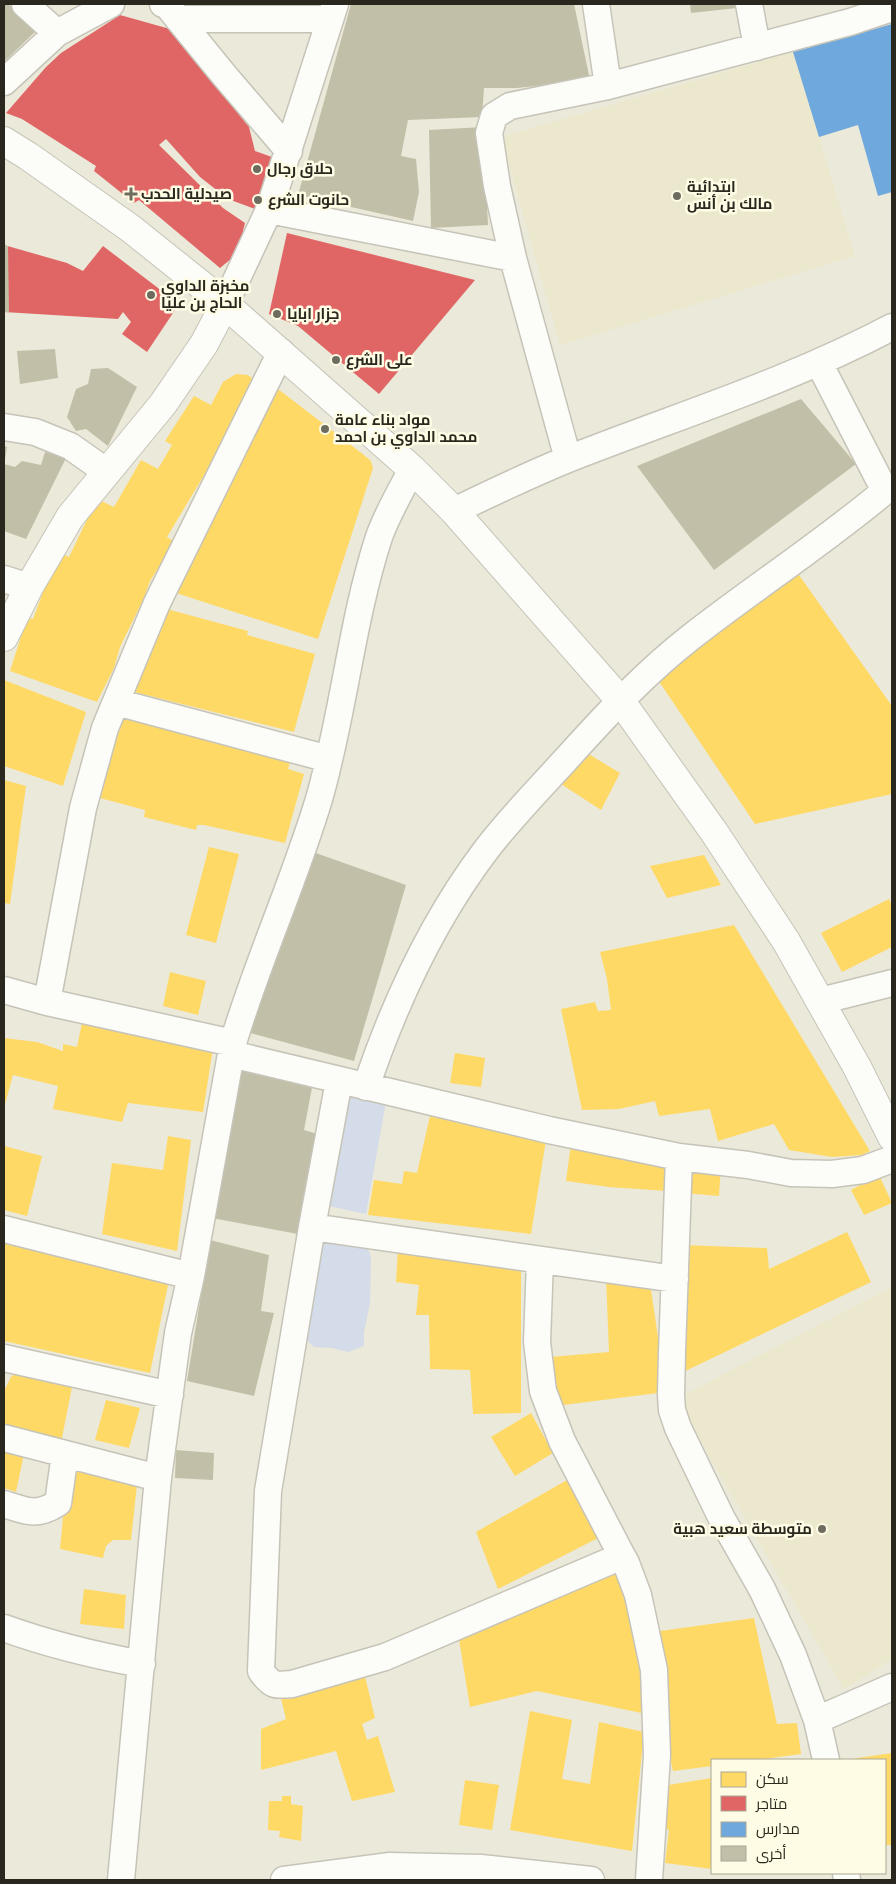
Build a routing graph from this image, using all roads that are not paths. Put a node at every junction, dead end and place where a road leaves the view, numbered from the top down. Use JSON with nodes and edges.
{"nodes":[{"id":1,"x":25,"y":4,"type":"edge"},
{"id":2,"x":111,"y":4,"type":"edge"},
{"id":3,"x":596,"y":4,"type":"edge"},
{"id":4,"x":749,"y":4,"type":"edge"},
{"id":5,"x":892,"y":8,"type":"edge"},
{"id":6,"x":171,"y":11,"type":"edge"},
{"id":7,"x":333,"y":11,"type":"edge"},
{"id":8,"x":57,"y":32,"type":"junction"},
{"id":9,"x":757,"y":47,"type":"junction"},
{"id":10,"x":4,"y":82,"type":"edge"},
{"id":11,"x":608,"y":86,"type":"junction"},
{"id":12,"x":4,"y":141,"type":"edge"},
{"id":13,"x":288,"y":150,"type":"junction"},
{"id":14,"x":269,"y":210,"type":"junction"},
{"id":15,"x":513,"y":258,"type":"junction"},
{"id":16,"x":225,"y":304,"type":"junction"},
{"id":17,"x":892,"y":328,"type":"edge"},
{"id":18,"x":281,"y":352,"type":"junction"},
{"id":19,"x":819,"y":363,"type":"junction"},
{"id":20,"x":4,"y":427,"type":"edge"},
{"id":21,"x":568,"y":459,"type":"junction"},
{"id":22,"x":412,"y":469,"type":"junction"},
{"id":23,"x":107,"y":472,"type":"junction"},
{"id":24,"x":889,"y":497,"type":"edge"},
{"id":25,"x":454,"y":511,"type":"junction"},
{"id":26,"x":16,"y":583,"type":"edge"},
{"id":27,"x":4,"y":637,"type":"edge"},
{"id":28,"x":620,"y":700,"type":"junction"},
{"id":29,"x":116,"y":702,"type":"junction"},
{"id":30,"x":329,"y":759,"type":"junction"},
{"id":31,"x":892,"y":983,"type":"edge"},
{"id":32,"x":4,"y":990,"type":"edge"},
{"id":33,"x":820,"y":1001,"type":"junction"},
{"id":34,"x":47,"y":1002,"type":"junction"},
{"id":35,"x":232,"y":1049,"type":"junction"},
{"id":36,"x":338,"y":1081,"type":"junction"},
{"id":37,"x":366,"y":1087,"type":"junction"},
{"id":38,"x":892,"y":1137,"type":"edge"},
{"id":39,"x":679,"y":1156,"type":"junction"},
{"id":40,"x":892,"y":1159,"type":"edge"},
{"id":41,"x":312,"y":1227,"type":"junction"},
{"id":42,"x":4,"y":1229,"type":"edge"},
{"id":43,"x":540,"y":1260,"type":"junction"},
{"id":44,"x":190,"y":1276,"type":"junction"},
{"id":45,"x":675,"y":1279,"type":"junction"},
{"id":46,"x":5,"y":1361,"type":"edge"},
{"id":47,"x":170,"y":1395,"type":"junction"},
{"id":48,"x":4,"y":1438,"type":"edge"},
{"id":49,"x":65,"y":1454,"type":"junction"},
{"id":50,"x":158,"y":1478,"type":"junction"},
{"id":51,"x":4,"y":1504,"type":"edge"},
{"id":52,"x":622,"y":1556,"type":"junction"},
{"id":53,"x":4,"y":1628,"type":"edge"},
{"id":54,"x":142,"y":1664,"type":"junction"},
{"id":55,"x":892,"y":1687,"type":"edge"},
{"id":56,"x":817,"y":1720,"type":"junction"},
{"id":57,"x":826,"y":1759,"type":"edge"},
{"id":58,"x":121,"y":1880,"type":"edge"},
{"id":59,"x":284,"y":1880,"type":"edge"},
{"id":60,"x":591,"y":1880,"type":"edge"},
{"id":61,"x":649,"y":1880,"type":"edge"}],
"edges":[{"from":1,"to":8,"type":"street"},
{"from":2,"to":8,"type":"street"},
{"from":3,"to":11,"type":"street"},
{"from":4,"to":9,"type":"street"},
{"from":5,"to":9,"type":"street"},
{"from":6,"to":7,"type":"street"},
{"from":6,"to":13,"type":"street"},
{"from":7,"to":13,"type":"street"},
{"from":8,"to":10,"type":"street"},
{"from":9,"to":11,"type":"street"},
{"from":11,"to":15,"type":"street"},
{"from":12,"to":16,"type":"street"},
{"from":13,"to":14,"type":"street"},
{"from":14,"to":15,"type":"street"},
{"from":14,"to":16,"type":"street"},
{"from":15,"to":21,"type":"street"},
{"from":16,"to":18,"type":"street"},
{"from":16,"to":23,"type":"street"},
{"from":17,"to":19,"type":"street"},
{"from":18,"to":22,"type":"street"},
{"from":18,"to":29,"type":"street"},
{"from":19,"to":21,"type":"street"},
{"from":19,"to":24,"type":"street"},
{"from":20,"to":23,"type":"street"},
{"from":21,"to":25,"type":"street"},
{"from":22,"to":25,"type":"street"},
{"from":22,"to":30,"type":"street"},
{"from":23,"to":26,"type":"street"},
{"from":24,"to":28,"type":"street"},
{"from":25,"to":28,"type":"street"},
{"from":26,"to":27,"type":"street"},
{"from":28,"to":33,"type":"street"},
{"from":28,"to":37,"type":"street"},
{"from":29,"to":30,"type":"street"},
{"from":29,"to":34,"type":"street"},
{"from":30,"to":35,"type":"street"},
{"from":31,"to":33,"type":"street"},
{"from":32,"to":34,"type":"street"},
{"from":33,"to":38,"type":"street"},
{"from":34,"to":35,"type":"street"},
{"from":35,"to":36,"type":"street"},
{"from":35,"to":44,"type":"street"},
{"from":36,"to":37,"type":"street"},
{"from":36,"to":41,"type":"street"},
{"from":37,"to":39,"type":"street"},
{"from":39,"to":40,"type":"street"},
{"from":39,"to":45,"type":"street"},
{"from":41,"to":43,"type":"street"},
{"from":41,"to":52,"type":"street"},
{"from":42,"to":44,"type":"street"},
{"from":43,"to":45,"type":"street"},
{"from":43,"to":52,"type":"street"},
{"from":44,"to":47,"type":"street"},
{"from":45,"to":56,"type":"street"},
{"from":46,"to":47,"type":"street"},
{"from":47,"to":50,"type":"street"},
{"from":48,"to":49,"type":"street"},
{"from":49,"to":50,"type":"street"},
{"from":49,"to":51,"type":"street"},
{"from":50,"to":54,"type":"street"},
{"from":52,"to":61,"type":"street"},
{"from":53,"to":54,"type":"street"},
{"from":54,"to":58,"type":"street"},
{"from":55,"to":56,"type":"street"},
{"from":56,"to":57,"type":"street"},
{"from":59,"to":60,"type":"street"}]}
